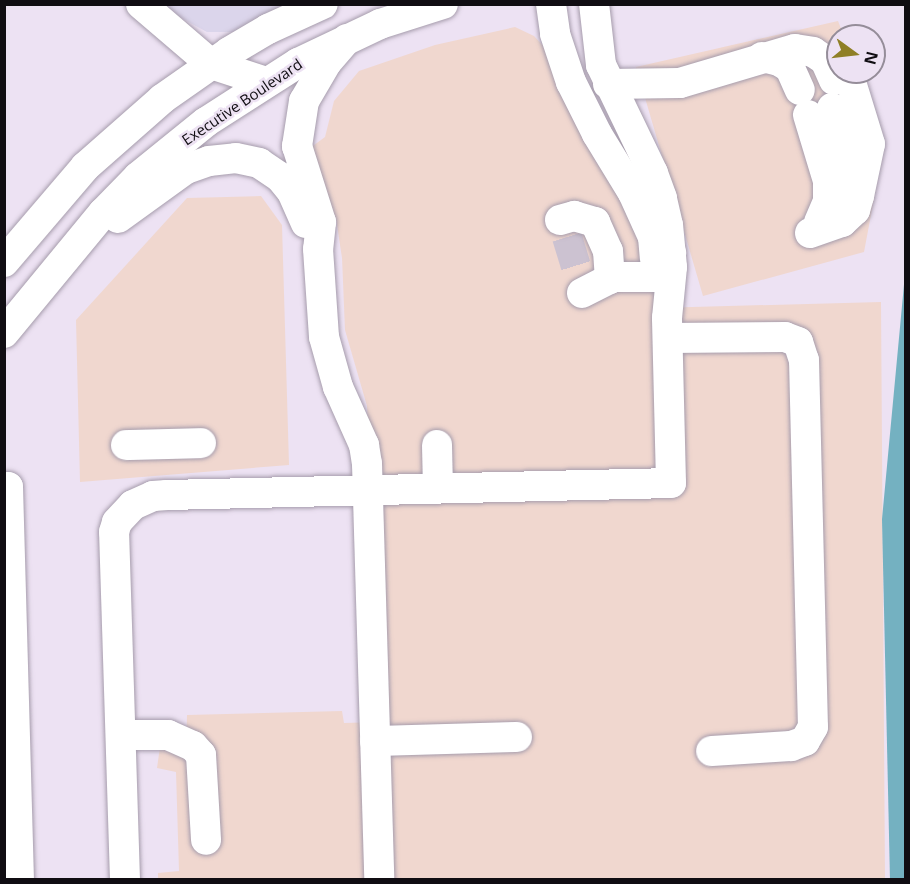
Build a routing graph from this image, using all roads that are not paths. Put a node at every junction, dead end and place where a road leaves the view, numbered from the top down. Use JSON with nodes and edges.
{"nodes":[{"id":1,"x":141,"y":4,"type":"edge"},
{"id":2,"x":323,"y":4,"type":"edge"},
{"id":3,"x":443,"y":4,"type":"edge"},
{"id":4,"x":551,"y":4,"type":"edge"},
{"id":5,"x":594,"y":4,"type":"edge"},
{"id":6,"x":347,"y":39,"type":"junction"},
{"id":7,"x":775,"y":54,"type":"junction"},
{"id":8,"x":211,"y":64,"type":"junction"},
{"id":9,"x":266,"y":82,"type":"junction"},
{"id":10,"x":608,"y":84,"type":"junction"},
{"id":11,"x":826,"y":91,"type":"edge"},
{"id":12,"x":560,"y":220,"type":"dead end"},
{"id":13,"x":74,"y":249,"type":"junction"},
{"id":14,"x":318,"y":249,"type":"junction"},
{"id":15,"x":671,"y":253,"type":"junction"},
{"id":16,"x":4,"y":262,"type":"edge"},
{"id":17,"x":655,"y":278,"type":"junction"},
{"id":18,"x":610,"y":279,"type":"junction"},
{"id":19,"x":582,"y":292,"type":"dead end"},
{"id":20,"x":667,"y":328,"type":"junction"},
{"id":21,"x":4,"y":333,"type":"edge"},
{"id":22,"x":201,"y":443,"type":"dead end"},
{"id":23,"x":126,"y":445,"type":"dead end"},
{"id":24,"x":437,"y":446,"type":"dead end"},
{"id":25,"x":438,"y":488,"type":"junction"},
{"id":26,"x":370,"y":489,"type":"junction"},
{"id":27,"x":4,"y":490,"type":"edge"},
{"id":28,"x":122,"y":735,"type":"junction"},
{"id":29,"x":517,"y":737,"type":"dead end"},
{"id":30,"x":375,"y":741,"type":"junction"},
{"id":31,"x":711,"y":751,"type":"dead end"},
{"id":32,"x":206,"y":840,"type":"dead end"},
{"id":33,"x":19,"y":879,"type":"edge"},
{"id":34,"x":125,"y":879,"type":"edge"},
{"id":35,"x":379,"y":879,"type":"edge"}],
"edges":[{"from":1,"to":8,"type":"street"},
{"from":2,"to":8,"type":"street"},
{"from":3,"to":6,"type":"street","name":"Executive Boulevard"},
{"from":4,"to":17,"type":"street"},
{"from":5,"to":10,"type":"street"},
{"from":6,"to":9,"type":"street","name":"Executive Boulevard"},
{"from":6,"to":14,"type":"street"},
{"from":7,"to":10,"type":"street"},
{"from":7,"to":11,"type":"street"},
{"from":7,"to":11,"type":"street"},
{"from":8,"to":9,"type":"street"},
{"from":8,"to":16,"type":"street"},
{"from":9,"to":13,"type":"street","name":"Executive Boulevard"},
{"from":10,"to":15,"type":"street"},
{"from":11,"to":11,"type":"street"},
{"from":12,"to":18,"type":"street"},
{"from":13,"to":14,"type":"street"},
{"from":13,"to":21,"type":"street","name":"Executive Boulevard"},
{"from":14,"to":26,"type":"street"},
{"from":15,"to":17,"type":"street"},
{"from":15,"to":20,"type":"street"},
{"from":17,"to":18,"type":"street"},
{"from":17,"to":20,"type":"street"},
{"from":18,"to":19,"type":"street"},
{"from":20,"to":25,"type":"street"},
{"from":20,"to":31,"type":"street"},
{"from":22,"to":23,"type":"street"},
{"from":24,"to":25,"type":"street"},
{"from":25,"to":26,"type":"street"},
{"from":26,"to":28,"type":"street"},
{"from":26,"to":30,"type":"street"},
{"from":27,"to":33,"type":"street"},
{"from":28,"to":32,"type":"street"},
{"from":28,"to":34,"type":"street"},
{"from":29,"to":30,"type":"street"},
{"from":30,"to":35,"type":"street"}]}
